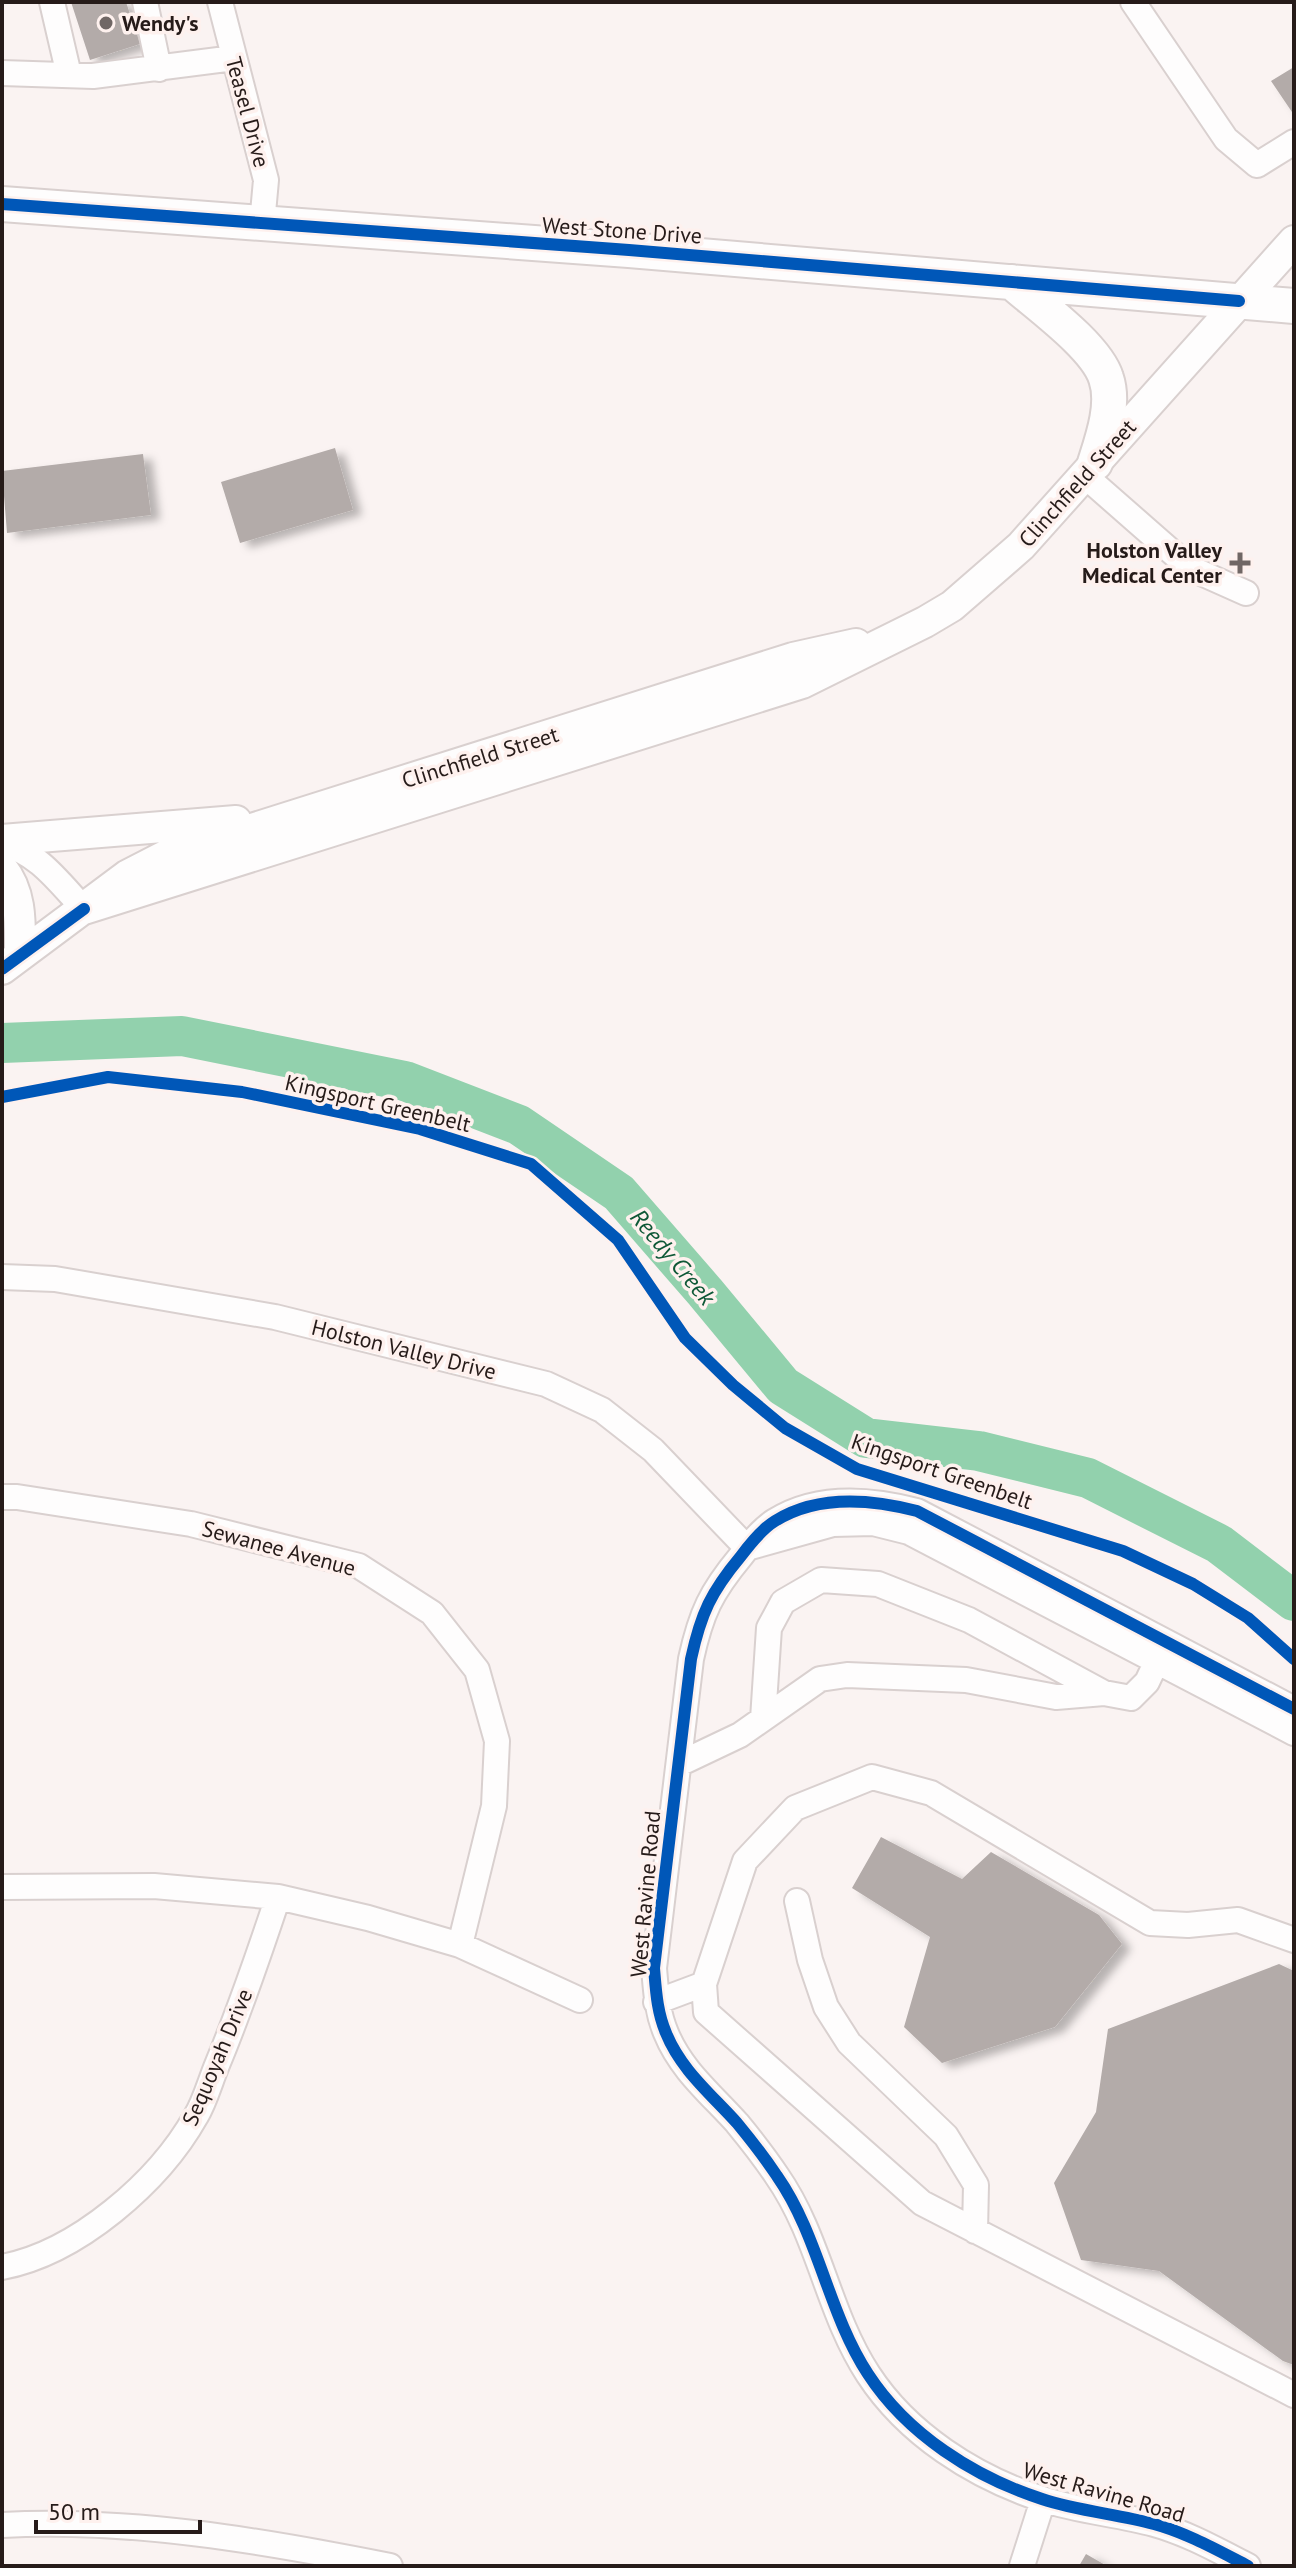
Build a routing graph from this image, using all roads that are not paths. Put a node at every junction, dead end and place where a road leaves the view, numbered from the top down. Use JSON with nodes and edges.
{"nodes":[{"id":1,"x":52,"y":2,"type":"edge"},
{"id":2,"x":145,"y":2,"type":"edge"},
{"id":3,"x":220,"y":2,"type":"edge"},
{"id":4,"x":1133,"y":2,"type":"edge"},
{"id":5,"x":234,"y":58,"type":"junction"},
{"id":6,"x":159,"y":69,"type":"junction"},
{"id":7,"x":2,"y":73,"type":"edge"},
{"id":8,"x":69,"y":75,"type":"junction"},
{"id":9,"x":1294,"y":142,"type":"edge"},
{"id":10,"x":2,"y":204,"type":"edge"},
{"id":11,"x":262,"y":224,"type":"junction"},
{"id":12,"x":1294,"y":241,"type":"edge"},
{"id":13,"x":1012,"y":282,"type":"junction"},
{"id":14,"x":1239,"y":301,"type":"junction"},
{"id":15,"x":1294,"y":306,"type":"edge"},
{"id":16,"x":1090,"y":469,"type":"junction"},
{"id":17,"x":1246,"y":593,"type":"dead end"},
{"id":18,"x":890,"y":638,"type":"junction"},
{"id":19,"x":290,"y":817,"type":"junction"},
{"id":20,"x":2,"y":842,"type":"edge"},
{"id":21,"x":2,"y":868,"type":"edge"},
{"id":22,"x":84,"y":909,"type":"junction"},
{"id":23,"x":11,"y":962,"type":"edge"},
{"id":24,"x":2,"y":1277,"type":"edge"},
{"id":25,"x":2,"y":1497,"type":"edge"},
{"id":26,"x":747,"y":1548,"type":"junction"},
{"id":27,"x":1161,"y":1650,"type":"junction"},
{"id":28,"x":1104,"y":1693,"type":"junction"},
{"id":29,"x":1294,"y":1709,"type":"edge"},
{"id":30,"x":763,"y":1719,"type":"junction"},
{"id":31,"x":1294,"y":1733,"type":"edge"},
{"id":32,"x":679,"y":1764,"type":"junction"},
{"id":33,"x":2,"y":1887,"type":"edge"},
{"id":34,"x":278,"y":1897,"type":"junction"},
{"id":35,"x":797,"y":1901,"type":"dead end"},
{"id":36,"x":1294,"y":1940,"type":"edge"},
{"id":37,"x":460,"y":1945,"type":"junction"},
{"id":38,"x":704,"y":1984,"type":"junction"},
{"id":39,"x":580,"y":2000,"type":"dead end"},
{"id":40,"x":656,"y":2002,"type":"junction"},
{"id":41,"x":975,"y":2231,"type":"junction"},
{"id":42,"x":2,"y":2267,"type":"edge"},
{"id":43,"x":1294,"y":2395,"type":"edge"},
{"id":44,"x":1043,"y":2500,"type":"junction"},
{"id":45,"x":2,"y":2525,"type":"edge"},
{"id":46,"x":390,"y":2566,"type":"edge"},
{"id":47,"x":1022,"y":2566,"type":"edge"},
{"id":48,"x":1248,"y":2566,"type":"edge"}],
"edges":[{"from":1,"to":8,"type":"street"},
{"from":2,"to":6,"type":"street"},
{"from":3,"to":5,"type":"street","name":"Teasel Drive"},
{"from":4,"to":9,"type":"street"},
{"from":5,"to":6,"type":"street"},
{"from":5,"to":11,"type":"street","name":"Teasel Drive"},
{"from":6,"to":8,"type":"street"},
{"from":7,"to":8,"type":"street"},
{"from":10,"to":11,"type":"highway","name":"West Stone Drive"},
{"from":11,"to":13,"type":"highway","name":"West Stone Drive"},
{"from":12,"to":14,"type":"main road","name":"Clinchfield Street"},
{"from":13,"to":14,"type":"highway","name":"West Stone Drive"},
{"from":13,"to":16,"type":"highway"},
{"from":14,"to":15,"type":"highway","name":"West Stone Drive"},
{"from":14,"to":16,"type":"main road","name":"Clinchfield Street"},
{"from":16,"to":17,"type":"street"},
{"from":16,"to":18,"type":"main road","name":"Clinchfield Street"},
{"from":18,"to":19,"type":"main road","name":"Clinchfield Street"},
{"from":18,"to":22,"type":"main road","name":"Clinchfield Street"},
{"from":19,"to":20,"type":"main road"},
{"from":19,"to":22,"type":"main road","name":"Clinchfield Street"},
{"from":20,"to":22,"type":"street"},
{"from":21,"to":23,"type":"main road"},
{"from":22,"to":23,"type":"main road","name":"Clinchfield Street"},
{"from":24,"to":26,"type":"street","name":"Holston Valley Drive"},
{"from":25,"to":37,"type":"street","name":"Sewanee Avenue"},
{"from":26,"to":27,"type":"street","name":"West Ravine Road"},
{"from":26,"to":32,"type":"street","name":"West Ravine Road"},
{"from":27,"to":28,"type":"street"},
{"from":27,"to":29,"type":"street","name":"West Ravine Road"},
{"from":27,"to":31,"type":"street","name":"West Ravine Road"},
{"from":28,"to":30,"type":"street"},
{"from":28,"to":30,"type":"street"},
{"from":30,"to":32,"type":"street"},
{"from":32,"to":40,"type":"street","name":"West Ravine Road"},
{"from":33,"to":34,"type":"street"},
{"from":34,"to":37,"type":"street"},
{"from":34,"to":42,"type":"street","name":"Sequoyah Drive"},
{"from":35,"to":41,"type":"street"},
{"from":36,"to":38,"type":"street"},
{"from":37,"to":39,"type":"street"},
{"from":38,"to":40,"type":"street"},
{"from":38,"to":41,"type":"street"},
{"from":40,"to":44,"type":"street","name":"West Ravine Road"},
{"from":41,"to":43,"type":"street"},
{"from":44,"to":47,"type":"street"},
{"from":44,"to":48,"type":"street","name":"West Ravine Road"},
{"from":45,"to":46,"type":"street"}]}
